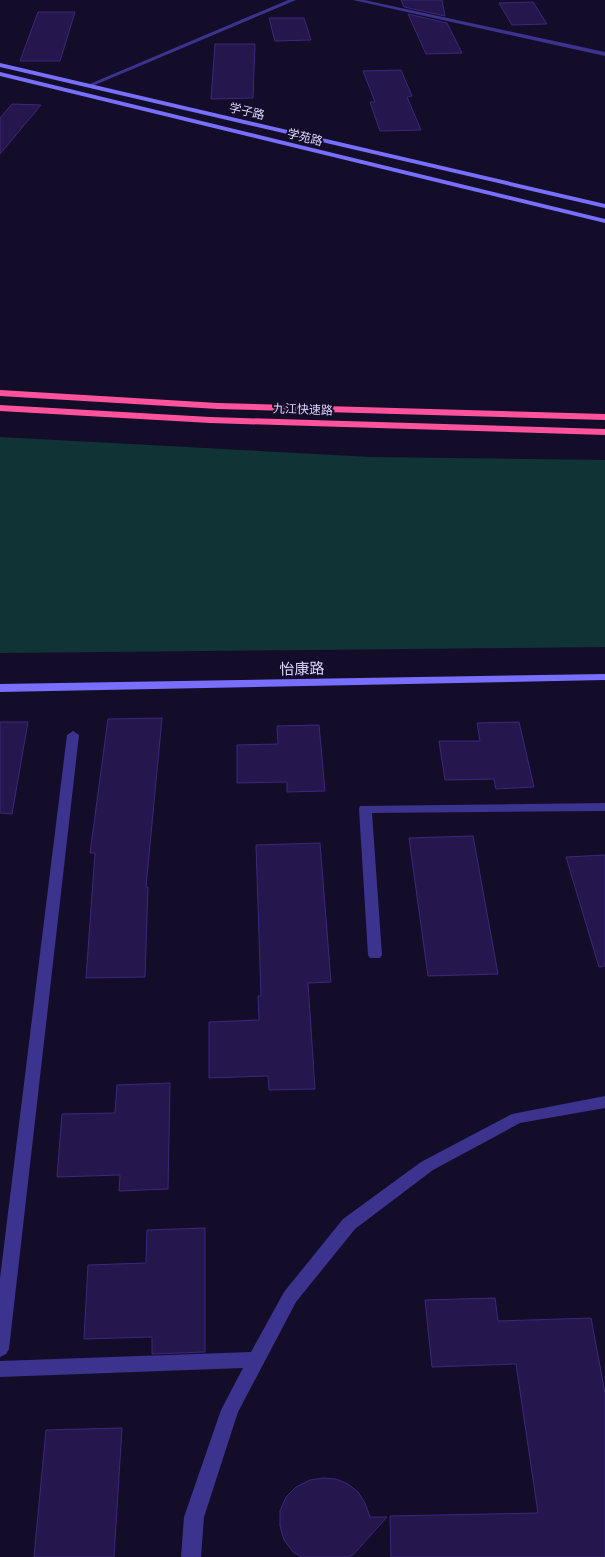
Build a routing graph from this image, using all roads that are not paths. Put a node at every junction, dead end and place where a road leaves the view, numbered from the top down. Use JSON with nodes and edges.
{"nodes":[{"id":1,"x":293,"y":0,"type":"edge"},
{"id":2,"x":356,"y":0,"type":"edge"},
{"id":3,"x":605,"y":54,"type":"edge"},
{"id":4,"x":0,"y":65,"type":"edge"},
{"id":5,"x":0,"y":74,"type":"edge"},
{"id":6,"x":88,"y":86,"type":"junction"},
{"id":7,"x":605,"y":206,"type":"edge"},
{"id":8,"x":605,"y":221,"type":"edge"},
{"id":9,"x":0,"y":393,"type":"edge"},
{"id":10,"x":0,"y":408,"type":"edge"},
{"id":11,"x":605,"y":417,"type":"edge"},
{"id":12,"x":605,"y":432,"type":"edge"},
{"id":13,"x":605,"y":677,"type":"edge"},
{"id":14,"x":0,"y":688,"type":"edge"},
{"id":15,"x":74,"y":734,"type":"dead end"},
{"id":16,"x":605,"y":807,"type":"edge"},
{"id":17,"x":375,"y":955,"type":"dead end"},
{"id":18,"x":605,"y":1102,"type":"edge"},
{"id":19,"x":0,"y":1349,"type":"edge"},
{"id":20,"x":256,"y":1360,"type":"junction"},
{"id":21,"x":0,"y":1369,"type":"edge"},
{"id":22,"x":191,"y":1557,"type":"edge"}],
"edges":[{"from":1,"to":6,"type":"street"},
{"from":2,"to":3,"type":"street"},
{"from":4,"to":6,"type":"street","name":"学子路"},
{"from":5,"to":8,"type":"street","name":"学苑路"},
{"from":6,"to":7,"type":"street","name":"学子路"},
{"from":9,"to":11,"type":"highway","name":"九江快速路"},
{"from":10,"to":12,"type":"highway","name":"九江快速路"},
{"from":13,"to":14,"type":"street","name":"怡康路"},
{"from":15,"to":19,"type":"street"},
{"from":16,"to":17,"type":"street"},
{"from":18,"to":20,"type":"street"},
{"from":20,"to":21,"type":"street"},
{"from":20,"to":22,"type":"street"}]}
